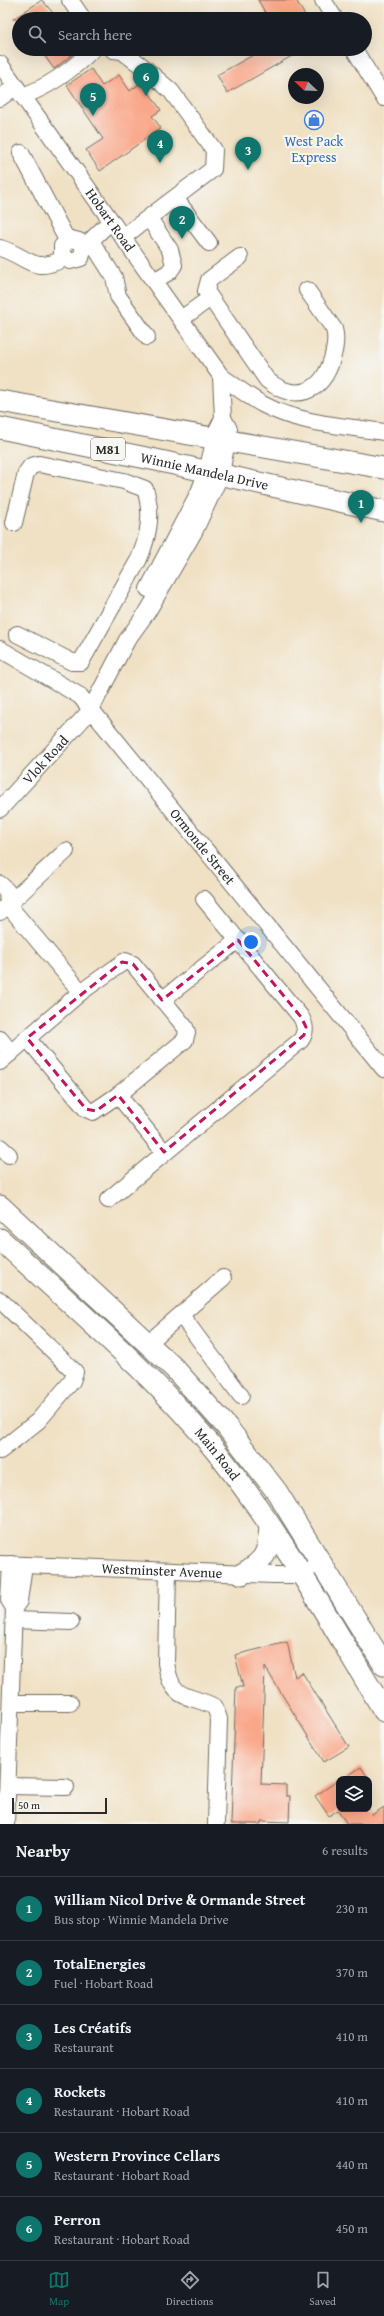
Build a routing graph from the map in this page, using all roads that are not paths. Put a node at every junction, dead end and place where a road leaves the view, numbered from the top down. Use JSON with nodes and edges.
{"nodes":[{"id":1,"x":70,"y":0,"type":"edge"},
{"id":2,"x":83,"y":0,"type":"edge"},
{"id":3,"x":323,"y":0,"type":"edge"},
{"id":4,"x":78,"y":12,"type":"edge"},
{"id":5,"x":91,"y":12,"type":"edge"},
{"id":6,"x":331,"y":12,"type":"edge"},
{"id":7,"x":93,"y":56,"type":"edge"},
{"id":8,"x":129,"y":56,"type":"edge"},
{"id":9,"x":358,"y":56,"type":"edge"},
{"id":10,"x":0,"y":64,"type":"edge"},
{"id":11,"x":18,"y":92,"type":"junction"},
{"id":12,"x":0,"y":98,"type":"edge"},
{"id":13,"x":384,"y":98,"type":"edge"},
{"id":14,"x":20,"y":153,"type":"dead end"},
{"id":15,"x":175,"y":198,"type":"junction"},
{"id":16,"x":149,"y":218,"type":"junction"},
{"id":17,"x":111,"y":221,"type":"junction"},
{"id":18,"x":123,"y":237,"type":"junction"},
{"id":19,"x":67,"y":240,"type":"junction"},
{"id":20,"x":209,"y":243,"type":"dead end"},
{"id":21,"x":88,"y":244,"type":"junction"},
{"id":22,"x":0,"y":248,"type":"edge"},
{"id":23,"x":65,"y":258,"type":"junction"},
{"id":24,"x":240,"y":258,"type":"dead end"},
{"id":25,"x":154,"y":281,"type":"junction"},
{"id":26,"x":307,"y":290,"type":"dead end"},
{"id":27,"x":210,"y":299,"type":"junction"},
{"id":28,"x":181,"y":319,"type":"junction"},
{"id":29,"x":147,"y":337,"type":"dead end"},
{"id":30,"x":221,"y":376,"type":"junction"},
{"id":31,"x":0,"y":401,"type":"edge"},
{"id":32,"x":0,"y":428,"type":"edge"},
{"id":33,"x":384,"y":432,"type":"edge"},
{"id":34,"x":221,"y":440,"type":"junction"},
{"id":35,"x":384,"y":468,"type":"edge"},
{"id":36,"x":214,"y":472,"type":"junction"},
{"id":37,"x":384,"y":511,"type":"edge"},
{"id":38,"x":14,"y":522,"type":"dead end"},
{"id":39,"x":146,"y":542,"type":"junction"},
{"id":40,"x":173,"y":555,"type":"junction"},
{"id":41,"x":139,"y":559,"type":"junction"},
{"id":42,"x":164,"y":572,"type":"junction"},
{"id":43,"x":17,"y":634,"type":"dead end"},
{"id":44,"x":0,"y":649,"type":"edge"},
{"id":45,"x":90,"y":711,"type":"junction"},
{"id":46,"x":0,"y":809,"type":"edge"},
{"id":47,"x":66,"y":851,"type":"dead end"},
{"id":48,"x":0,"y":884,"type":"edge"},
{"id":49,"x":204,"y":899,"type":"dead end"},
{"id":50,"x":3,"y":906,"type":"edge"},
{"id":51,"x":238,"y":940,"type":"junction"},
{"id":52,"x":81,"y":992,"type":"junction"},
{"id":53,"x":162,"y":1000,"type":"junction"},
{"id":54,"x":27,"y":1038,"type":"junction"},
{"id":55,"x":0,"y":1039,"type":"edge"},
{"id":56,"x":6,"y":1057,"type":"edge"},
{"id":57,"x":384,"y":1069,"type":"edge"},
{"id":58,"x":118,"y":1095,"type":"junction"},
{"id":59,"x":164,"y":1152,"type":"junction"},
{"id":60,"x":108,"y":1200,"type":"dead end"},
{"id":61,"x":0,"y":1206,"type":"edge"},
{"id":62,"x":0,"y":1239,"type":"edge"},
{"id":63,"x":223,"y":1278,"type":"dead end"},
{"id":64,"x":0,"y":1300,"type":"edge"},
{"id":65,"x":181,"y":1315,"type":"junction"},
{"id":66,"x":148,"y":1344,"type":"junction"},
{"id":67,"x":241,"y":1396,"type":"dead end"},
{"id":68,"x":3,"y":1443,"type":"edge"},
{"id":69,"x":270,"y":1527,"type":"junction"},
{"id":70,"x":321,"y":1563,"type":"junction"},
{"id":71,"x":12,"y":1564,"type":"edge"},
{"id":72,"x":168,"y":1570,"type":"junction"},
{"id":73,"x":242,"y":1574,"type":"junction"},
{"id":74,"x":300,"y":1575,"type":"junction"},
{"id":75,"x":14,"y":1614,"type":"junction"},
{"id":76,"x":71,"y":1622,"type":"dead end"},
{"id":77,"x":384,"y":1666,"type":"edge"},
{"id":78,"x":11,"y":1703,"type":"junction"},
{"id":79,"x":70,"y":1704,"type":"dead end"},
{"id":80,"x":384,"y":1710,"type":"edge"},
{"id":81,"x":8,"y":1786,"type":"junction"},
{"id":82,"x":66,"y":1787,"type":"dead end"},
{"id":83,"x":6,"y":1824,"type":"edge"},
{"id":84,"x":216,"y":1824,"type":"edge"}],
"edges":[{"from":1,"to":4,"type":"street"},
{"from":2,"to":5,"type":"street"},
{"from":3,"to":6,"type":"street"},
{"from":7,"to":11,"type":"street"},
{"from":8,"to":15,"type":"street"},
{"from":9,"to":13,"type":"street"},
{"from":10,"to":11,"type":"street","name":"Hobart Road"},
{"from":11,"to":12,"type":"street"},
{"from":11,"to":17,"type":"street","name":"Hobart Road"},
{"from":14,"to":19,"type":"street"},
{"from":15,"to":16,"type":"street"},
{"from":15,"to":20,"type":"street"},
{"from":16,"to":18,"type":"street"},
{"from":16,"to":25,"type":"street"},
{"from":17,"to":18,"type":"street","name":"Hobart Road"},
{"from":17,"to":21,"type":"street"},
{"from":18,"to":25,"type":"street","name":"Hobart Road"},
{"from":19,"to":21,"type":"street"},
{"from":19,"to":23,"type":"street"},
{"from":21,"to":23,"type":"street"},
{"from":21,"to":29,"type":"street"},
{"from":22,"to":23,"type":"street"},
{"from":24,"to":27,"type":"street"},
{"from":25,"to":28,"type":"street","name":"Hobart Road"},
{"from":26,"to":27,"type":"street"},
{"from":27,"to":28,"type":"street"},
{"from":28,"to":30,"type":"street","name":"Hobart Road"},
{"from":30,"to":33,"type":"street","name":"Hobart Road"},
{"from":30,"to":34,"type":"street"},
{"from":31,"to":34,"type":"main road","name":"Winnie Mandela Drive","number":"M81"},
{"from":32,"to":36,"type":"main road","name":"Winnie Mandela Drive","number":"M81"},
{"from":34,"to":35,"type":"main road","name":"Winnie Mandela Drive","number":"M81"},
{"from":34,"to":36,"type":"street"},
{"from":36,"to":37,"type":"main road","name":"Winnie Mandela Drive","number":"M81"},
{"from":36,"to":40,"type":"street"},
{"from":38,"to":39,"type":"street"},
{"from":39,"to":40,"type":"street"},
{"from":39,"to":41,"type":"street"},
{"from":40,"to":42,"type":"street"},
{"from":41,"to":42,"type":"street"},
{"from":41,"to":43,"type":"street"},
{"from":42,"to":45,"type":"street","name":"Vlok Road"},
{"from":44,"to":45,"type":"street","name":"Ormonde Street"},
{"from":45,"to":46,"type":"street","name":"Vlok Road"},
{"from":45,"to":57,"type":"street","name":"Ormonde Street"},
{"from":47,"to":50,"type":"street"},
{"from":48,"to":50,"type":"street"},
{"from":49,"to":51,"type":"street"},
{"from":50,"to":52,"type":"street"},
{"from":51,"to":53,"type":"street"},
{"from":51,"to":59,"type":"street"},
{"from":52,"to":53,"type":"street"},
{"from":52,"to":54,"type":"street"},
{"from":53,"to":58,"type":"street"},
{"from":54,"to":56,"type":"street"},
{"from":54,"to":58,"type":"street"},
{"from":55,"to":56,"type":"street"},
{"from":58,"to":59,"type":"street"},
{"from":59,"to":60,"type":"street"},
{"from":61,"to":66,"type":"main road","name":"Main Road"},
{"from":62,"to":69,"type":"main road","name":"Main Road"},
{"from":63,"to":65,"type":"street"},
{"from":64,"to":68,"type":"street"},
{"from":65,"to":66,"type":"street"},
{"from":65,"to":67,"type":"street"},
{"from":66,"to":70,"type":"main road","name":"Main Road"},
{"from":69,"to":73,"type":"main road"},
{"from":69,"to":74,"type":"main road","name":"Main Road"},
{"from":70,"to":74,"type":"street"},
{"from":70,"to":77,"type":"main road","name":"Main Road"},
{"from":71,"to":72,"type":"street","name":"Westminster Avenue"},
{"from":71,"to":75,"type":"street"},
{"from":72,"to":73,"type":"street","name":"Westminster Avenue"},
{"from":72,"to":84,"type":"street"},
{"from":73,"to":74,"type":"street","name":"Westminster Avenue"},
{"from":74,"to":80,"type":"main road","name":"Main Road"},
{"from":75,"to":76,"type":"street"},
{"from":75,"to":78,"type":"street"},
{"from":78,"to":79,"type":"street"},
{"from":78,"to":81,"type":"street"},
{"from":81,"to":82,"type":"street"},
{"from":81,"to":83,"type":"street"}]}
